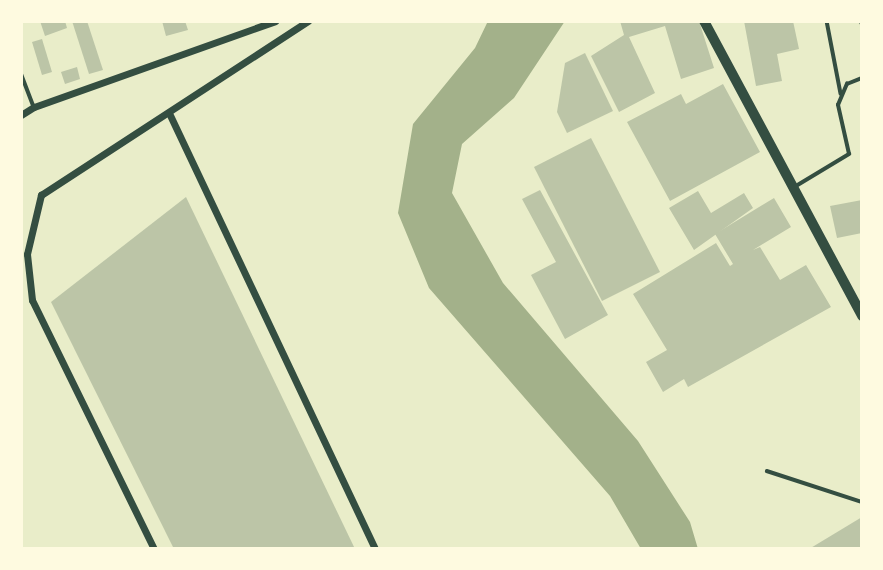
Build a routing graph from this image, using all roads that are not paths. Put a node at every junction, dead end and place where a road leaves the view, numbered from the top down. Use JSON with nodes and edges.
{"nodes":[{"id":1,"x":275,"y":21,"type":"edge"},
{"id":2,"x":308,"y":21,"type":"edge"},
{"id":3,"x":704,"y":21,"type":"edge"},
{"id":4,"x":827,"y":21,"type":"edge"},
{"id":5,"x":21,"y":73,"type":"edge"},
{"id":6,"x":862,"y":78,"type":"edge"},
{"id":7,"x":841,"y":94,"type":"junction"},
{"id":8,"x":34,"y":107,"type":"junction"},
{"id":9,"x":169,"y":113,"type":"junction"},
{"id":10,"x":21,"y":115,"type":"edge"},
{"id":11,"x":792,"y":189,"type":"junction"},
{"id":12,"x":862,"y":316,"type":"edge"},
{"id":13,"x":767,"y":471,"type":"dead end"},
{"id":14,"x":862,"y":502,"type":"edge"},
{"id":15,"x":154,"y":549,"type":"edge"},
{"id":16,"x":374,"y":549,"type":"edge"}],
"edges":[{"from":1,"to":8,"type":"street"},
{"from":2,"to":9,"type":"street"},
{"from":3,"to":11,"type":"main road"},
{"from":4,"to":7,"type":"lane"},
{"from":5,"to":8,"type":"lane"},
{"from":6,"to":7,"type":"lane"},
{"from":7,"to":11,"type":"lane"},
{"from":8,"to":10,"type":"street"},
{"from":9,"to":15,"type":"street"},
{"from":9,"to":16,"type":"street"},
{"from":11,"to":12,"type":"main road"},
{"from":13,"to":14,"type":"lane"}]}
